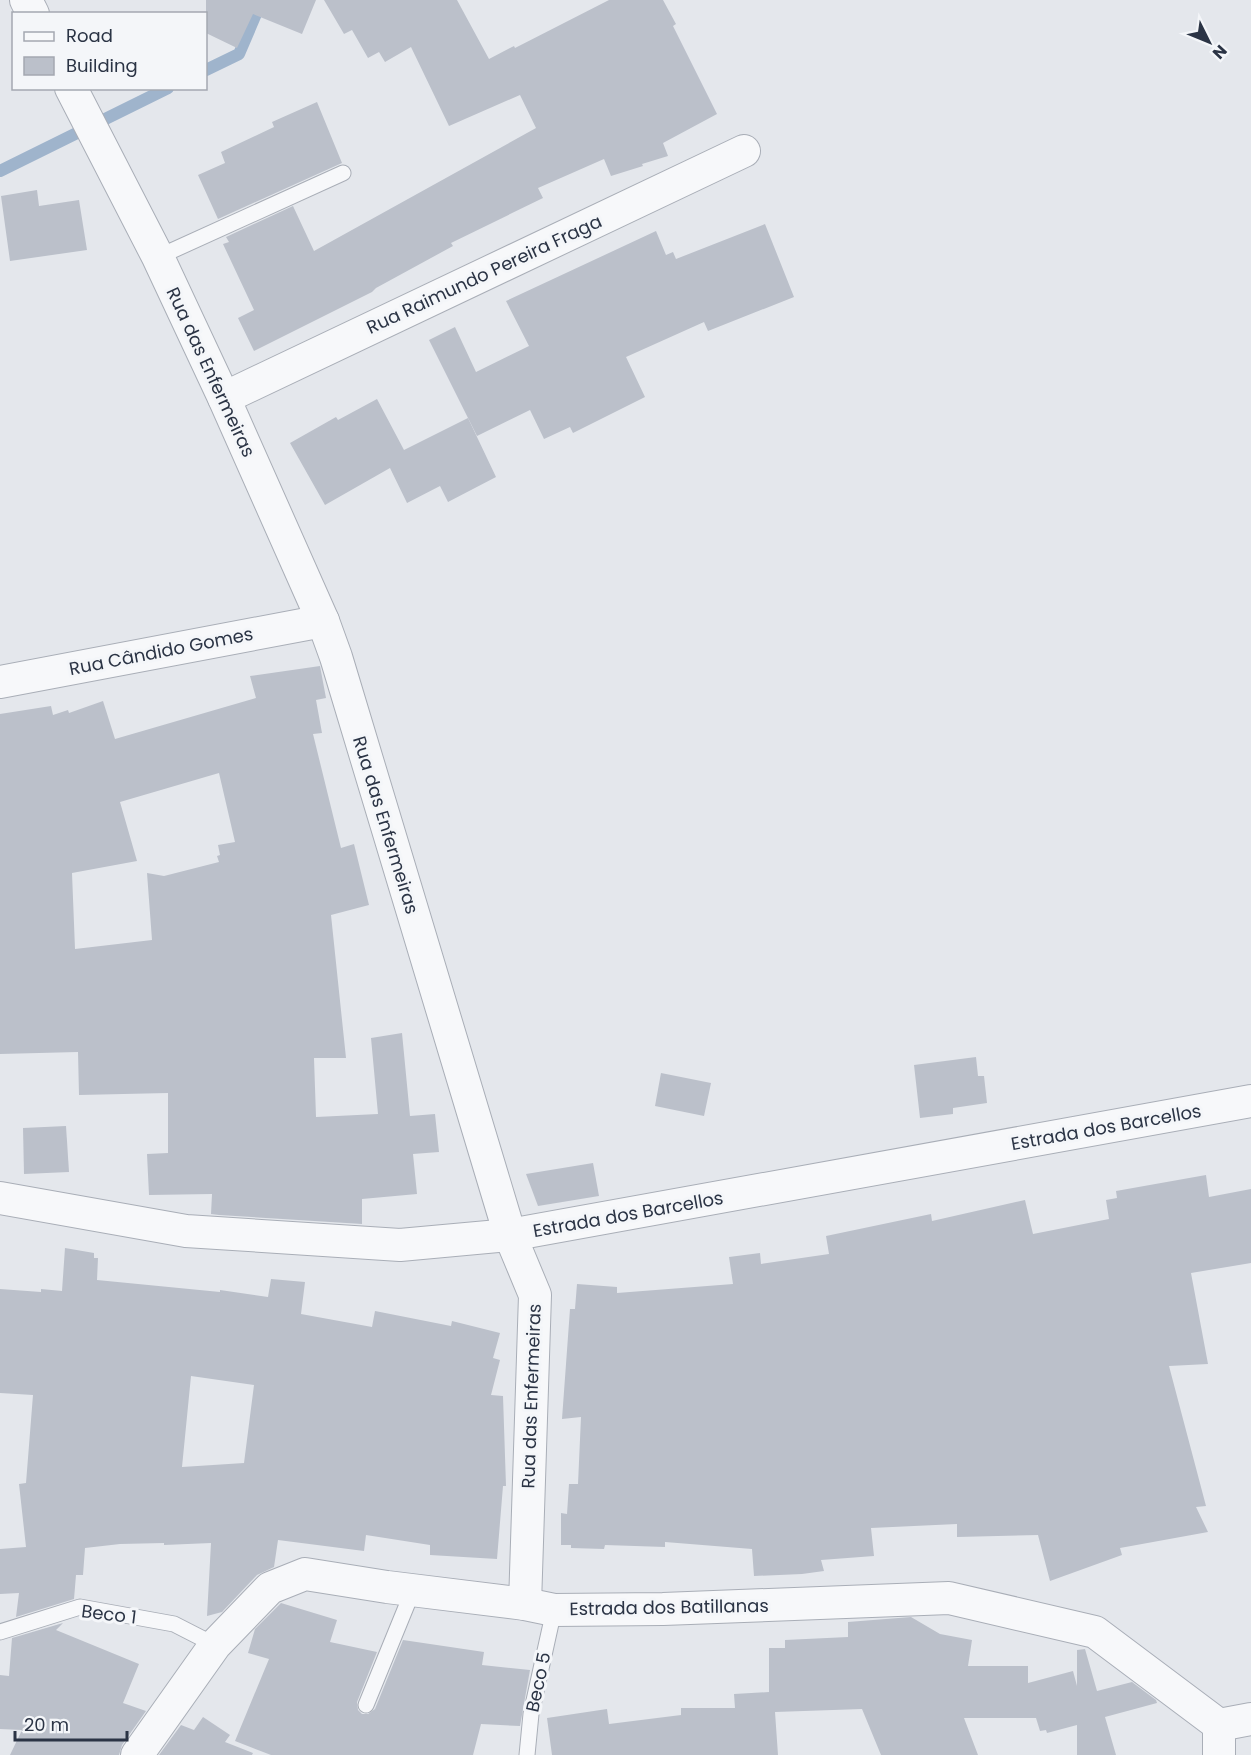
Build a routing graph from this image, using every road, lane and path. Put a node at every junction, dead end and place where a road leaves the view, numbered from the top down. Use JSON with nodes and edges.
{"nodes":[{"id":1,"x":72,"y":90,"type":"edge"},
{"id":2,"x":744,"y":151,"type":"dead end"},
{"id":3,"x":343,"y":173,"type":"dead end"},
{"id":4,"x":158,"y":257,"type":"junction"},
{"id":5,"x":224,"y":398,"type":"junction"},
{"id":6,"x":323,"y":621,"type":"junction"},
{"id":7,"x":0,"y":682,"type":"edge"},
{"id":8,"x":1251,"y":1101,"type":"edge"},
{"id":9,"x":0,"y":1198,"type":"edge"},
{"id":10,"x":510,"y":1235,"type":"junction"},
{"id":11,"x":413,"y":1590,"type":"junction"},
{"id":12,"x":539,"y":1607,"type":"junction"},
{"id":13,"x":0,"y":1632,"type":"edge"},
{"id":14,"x":214,"y":1645,"type":"junction"},
{"id":15,"x":366,"y":1705,"type":"dead end"},
{"id":16,"x":1251,"y":1719,"type":"edge"},
{"id":17,"x":1219,"y":1740,"type":"edge"},
{"id":18,"x":137,"y":1755,"type":"edge"},
{"id":19,"x":526,"y":1755,"type":"edge"}],
"edges":[{"from":1,"to":4,"type":"street","name":"Rua das Enfermeiras"},
{"from":2,"to":5,"type":"street","name":"Rua Raimundo Pereira Fraga"},
{"from":3,"to":4,"type":"lane"},
{"from":4,"to":5,"type":"street","name":"Rua das Enfermeiras"},
{"from":5,"to":6,"type":"street","name":"Rua das Enfermeiras"},
{"from":6,"to":7,"type":"street","name":"Rua Cândido Gomes"},
{"from":6,"to":10,"type":"street","name":"Rua das Enfermeiras"},
{"from":8,"to":10,"type":"street","name":"Estrada dos Barcellos"},
{"from":9,"to":10,"type":"street","name":"Estrada dos Barcellos"},
{"from":10,"to":12,"type":"street","name":"Rua das Enfermeiras"},
{"from":11,"to":12,"type":"street","name":"Estrada dos Batillanas"},
{"from":11,"to":14,"type":"street","name":"Estrada dos Batillanas"},
{"from":11,"to":15,"type":"lane"},
{"from":12,"to":17,"type":"street","name":"Estrada dos Batillanas"},
{"from":12,"to":19,"type":"lane","name":"Beco 5"},
{"from":13,"to":14,"type":"lane","name":"Beco 1"},
{"from":14,"to":18,"type":"street","name":"Estrada dos Batillanas"},
{"from":16,"to":17,"type":"street","name":"Estrada dos Batillanas"}]}
